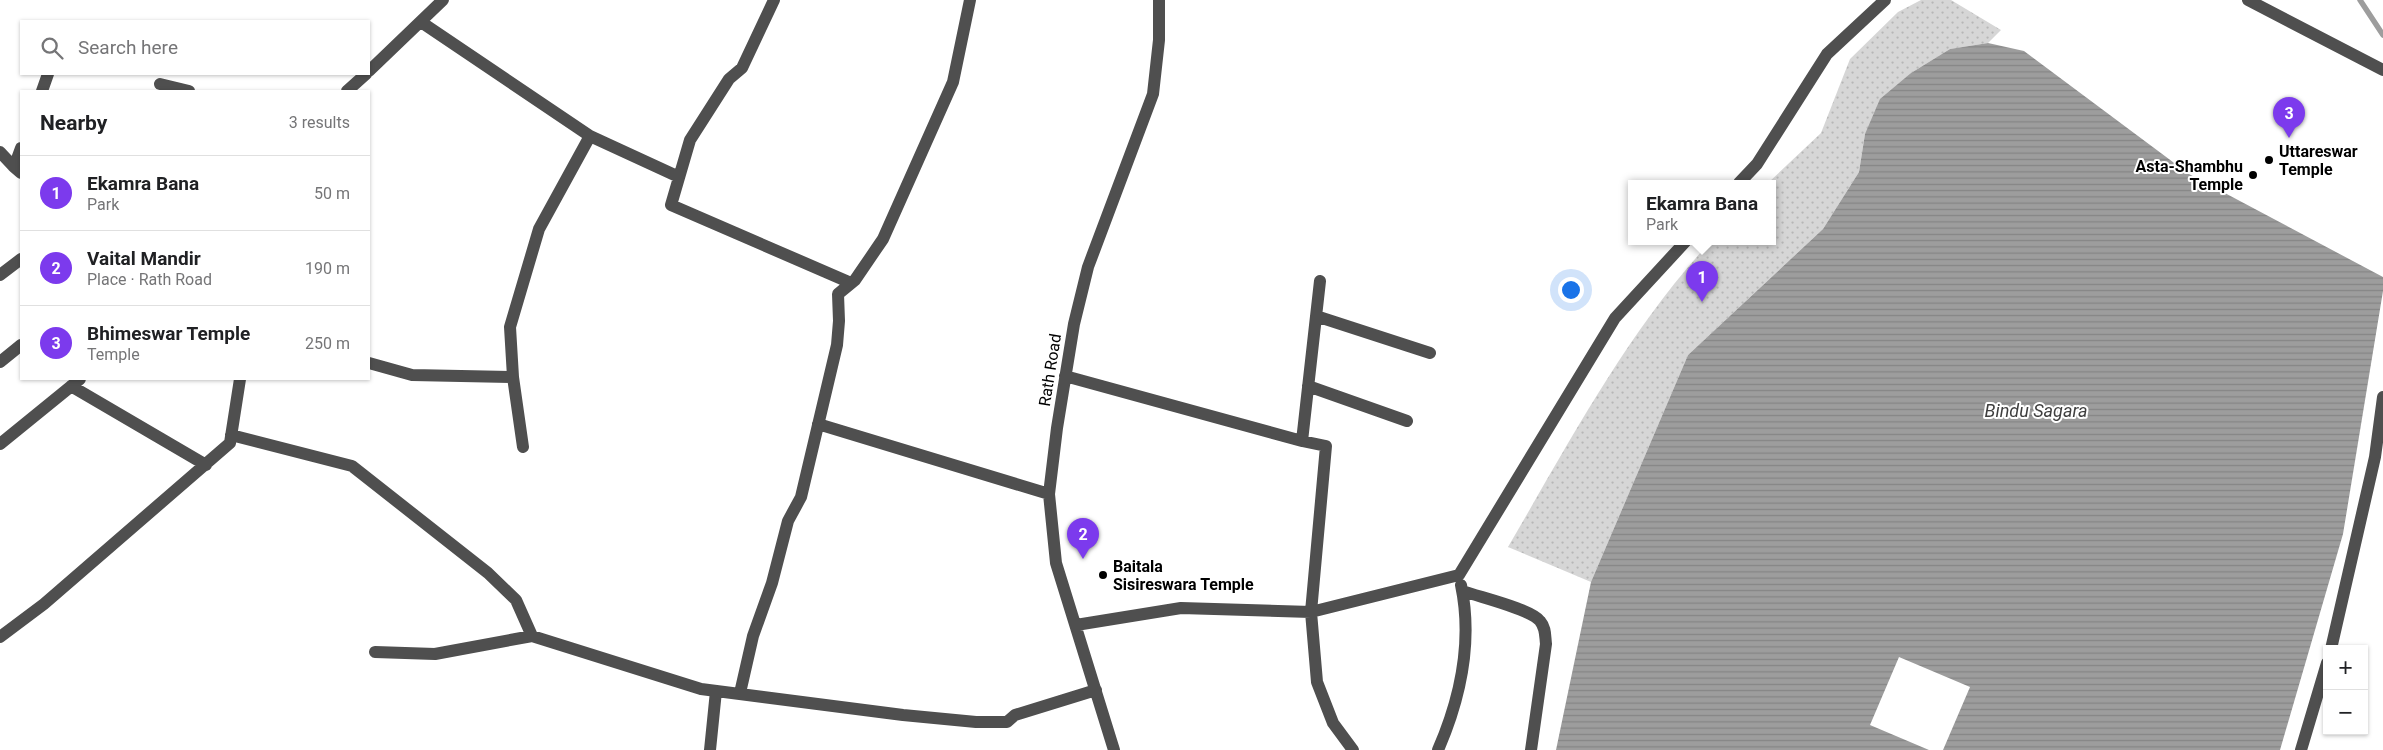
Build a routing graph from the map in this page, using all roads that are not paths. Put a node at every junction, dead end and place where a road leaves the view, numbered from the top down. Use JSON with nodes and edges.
{"nodes":[{"id":1,"x":443,"y":0,"type":"edge"},
{"id":2,"x":774,"y":0,"type":"edge"},
{"id":3,"x":970,"y":0,"type":"edge"},
{"id":4,"x":1159,"y":0,"type":"edge"},
{"id":5,"x":1885,"y":0,"type":"edge"},
{"id":6,"x":2248,"y":0,"type":"edge"},
{"id":7,"x":420,"y":22,"type":"junction"},
{"id":8,"x":370,"y":69,"type":"edge"},
{"id":9,"x":2383,"y":70,"type":"edge"},
{"id":10,"x":48,"y":75,"type":"edge"},
{"id":11,"x":364,"y":75,"type":"edge"},
{"id":12,"x":160,"y":84,"type":"dead end"},
{"id":13,"x":42,"y":90,"type":"edge"},
{"id":14,"x":186,"y":90,"type":"edge"},
{"id":15,"x":348,"y":90,"type":"edge"},
{"id":16,"x":590,"y":136,"type":"junction"},
{"id":17,"x":0,"y":152,"type":"edge"},
{"id":18,"x":20,"y":155,"type":"edge"},
{"id":19,"x":18,"y":170,"type":"edge"},
{"id":20,"x":679,"y":177,"type":"junction"},
{"id":21,"x":1742,"y":180,"type":"edge"},
{"id":22,"x":1682,"y":245,"type":"edge"},
{"id":23,"x":20,"y":260,"type":"edge"},
{"id":24,"x":0,"y":275,"type":"edge"},
{"id":25,"x":1320,"y":281,"type":"dead end"},
{"id":26,"x":851,"y":283,"type":"junction"},
{"id":27,"x":1316,"y":316,"type":"junction"},
{"id":28,"x":20,"y":346,"type":"edge"},
{"id":29,"x":1430,"y":353,"type":"dead end"},
{"id":30,"x":0,"y":362,"type":"edge"},
{"id":31,"x":370,"y":363,"type":"edge"},
{"id":32,"x":513,"y":376,"type":"junction"},
{"id":33,"x":1065,"y":376,"type":"junction"},
{"id":34,"x":240,"y":380,"type":"edge"},
{"id":35,"x":76,"y":382,"type":"edge"},
{"id":36,"x":1308,"y":386,"type":"junction"},
{"id":37,"x":2383,"y":397,"type":"edge"},
{"id":38,"x":1407,"y":421,"type":"dead end"},
{"id":39,"x":818,"y":424,"type":"junction"},
{"id":40,"x":232,"y":435,"type":"junction"},
{"id":41,"x":1302,"y":441,"type":"junction"},
{"id":42,"x":0,"y":444,"type":"edge"},
{"id":43,"x":523,"y":447,"type":"dead end"},
{"id":44,"x":206,"y":465,"type":"junction"},
{"id":45,"x":1049,"y":494,"type":"junction"},
{"id":46,"x":1459,"y":575,"type":"junction"},
{"id":47,"x":1463,"y":591,"type":"junction"},
{"id":48,"x":1311,"y":612,"type":"junction"},
{"id":49,"x":1076,"y":626,"type":"junction"},
{"id":50,"x":532,"y":636,"type":"junction"},
{"id":51,"x":0,"y":637,"type":"edge"},
{"id":52,"x":2332,"y":645,"type":"edge"},
{"id":53,"x":375,"y":652,"type":"dead end"},
{"id":54,"x":2323,"y":676,"type":"edge"},
{"id":55,"x":1096,"y":690,"type":"junction"},
{"id":56,"x":716,"y":691,"type":"junction"},
{"id":57,"x":740,"y":693,"type":"junction"},
{"id":58,"x":710,"y":750,"type":"edge"},
{"id":59,"x":1114,"y":750,"type":"edge"},
{"id":60,"x":1353,"y":750,"type":"edge"},
{"id":61,"x":1438,"y":750,"type":"edge"},
{"id":62,"x":1531,"y":750,"type":"edge"},
{"id":63,"x":2301,"y":750,"type":"edge"}],
"edges":[{"from":1,"to":7,"type":"street"},
{"from":2,"to":20,"type":"street"},
{"from":3,"to":26,"type":"street"},
{"from":4,"to":33,"type":"street","name":"Rath Road"},
{"from":5,"to":21,"type":"street"},
{"from":6,"to":9,"type":"street"},
{"from":7,"to":8,"type":"street"},
{"from":7,"to":16,"type":"street"},
{"from":10,"to":13,"type":"street"},
{"from":11,"to":15,"type":"street"},
{"from":12,"to":14,"type":"street"},
{"from":16,"to":20,"type":"street"},
{"from":16,"to":32,"type":"street"},
{"from":17,"to":19,"type":"street"},
{"from":18,"to":19,"type":"street"},
{"from":20,"to":26,"type":"street"},
{"from":22,"to":46,"type":"street"},
{"from":23,"to":24,"type":"street"},
{"from":25,"to":27,"type":"street"},
{"from":26,"to":39,"type":"street"},
{"from":27,"to":29,"type":"street"},
{"from":27,"to":36,"type":"street"},
{"from":28,"to":30,"type":"street"},
{"from":31,"to":32,"type":"street"},
{"from":32,"to":43,"type":"street"},
{"from":33,"to":41,"type":"street"},
{"from":33,"to":45,"type":"street","name":"Rath Road"},
{"from":34,"to":40,"type":"street"},
{"from":35,"to":42,"type":"street"},
{"from":35,"to":44,"type":"street"},
{"from":36,"to":38,"type":"street"},
{"from":36,"to":41,"type":"street"},
{"from":37,"to":52,"type":"street"},
{"from":39,"to":45,"type":"street"},
{"from":39,"to":57,"type":"street"},
{"from":40,"to":44,"type":"street"},
{"from":40,"to":50,"type":"street"},
{"from":41,"to":48,"type":"street"},
{"from":44,"to":51,"type":"street"},
{"from":45,"to":49,"type":"street","name":"Rath Road"},
{"from":46,"to":47,"type":"street"},
{"from":46,"to":48,"type":"street"},
{"from":47,"to":61,"type":"street"},
{"from":47,"to":62,"type":"street"},
{"from":48,"to":49,"type":"street"},
{"from":48,"to":60,"type":"street"},
{"from":49,"to":55,"type":"street","name":"Rath Road"},
{"from":50,"to":53,"type":"street"},
{"from":50,"to":56,"type":"street"},
{"from":54,"to":63,"type":"street"},
{"from":55,"to":57,"type":"street"},
{"from":55,"to":59,"type":"street","name":"Rath Road"},
{"from":56,"to":57,"type":"street"},
{"from":56,"to":58,"type":"street"}]}
